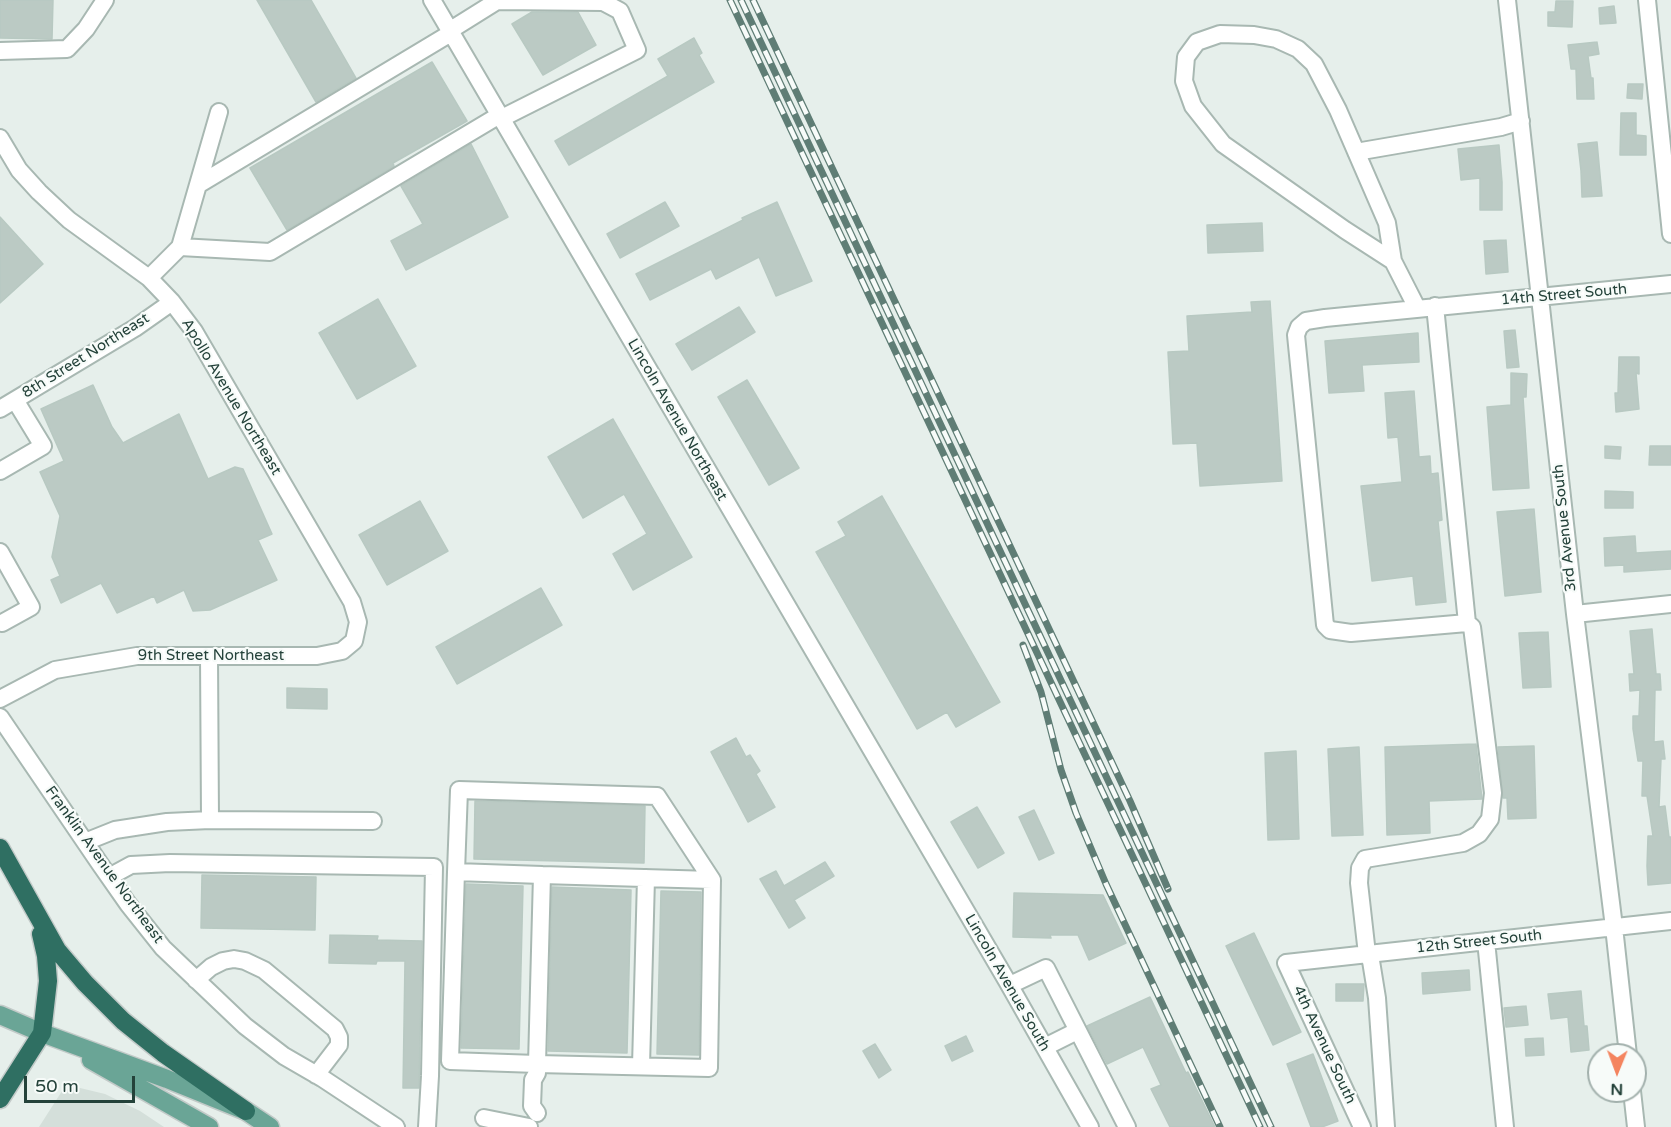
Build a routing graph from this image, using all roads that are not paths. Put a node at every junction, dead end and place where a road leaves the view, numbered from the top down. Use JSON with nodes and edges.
{"nodes":[{"id":1,"x":105,"y":0,"type":"edge"},
{"id":2,"x":432,"y":0,"type":"edge"},
{"id":3,"x":1507,"y":0,"type":"edge"},
{"id":4,"x":1647,"y":0,"type":"edge"},
{"id":5,"x":450,"y":32,"type":"junction"},
{"id":6,"x":0,"y":51,"type":"edge"},
{"id":7,"x":219,"y":112,"type":"dead end"},
{"id":8,"x":499,"y":117,"type":"junction"},
{"id":9,"x":1521,"y":121,"type":"junction"},
{"id":10,"x":0,"y":138,"type":"edge"},
{"id":11,"x":1356,"y":152,"type":"junction"},
{"id":12,"x":198,"y":185,"type":"junction"},
{"id":13,"x":1671,"y":234,"type":"edge"},
{"id":14,"x":180,"y":247,"type":"junction"},
{"id":15,"x":1393,"y":261,"type":"junction"},
{"id":16,"x":149,"y":278,"type":"junction"},
{"id":17,"x":1671,"y":284,"type":"edge"},
{"id":18,"x":1541,"y":298,"type":"junction"},
{"id":19,"x":172,"y":302,"type":"junction"},
{"id":20,"x":1435,"y":306,"type":"junction"},
{"id":21,"x":1417,"y":308,"type":"junction"},
{"id":22,"x":15,"y":400,"type":"junction"},
{"id":23,"x":0,"y":409,"type":"edge"},
{"id":24,"x":0,"y":471,"type":"edge"},
{"id":25,"x":0,"y":552,"type":"edge"},
{"id":26,"x":1671,"y":604,"type":"edge"},
{"id":27,"x":1575,"y":614,"type":"junction"},
{"id":28,"x":1467,"y":622,"type":"junction"},
{"id":29,"x":1,"y":623,"type":"edge"},
{"id":30,"x":354,"y":641,"type":"joint"},
{"id":31,"x":209,"y":656,"type":"junction"},
{"id":32,"x":0,"y":699,"type":"edge"},
{"id":33,"x":0,"y":717,"type":"edge"},
{"id":34,"x":210,"y":820,"type":"junction"},
{"id":35,"x":373,"y":821,"type":"dead end"},
{"id":36,"x":924,"y":839,"type":"joint"},
{"id":37,"x":85,"y":842,"type":"junction"},
{"id":38,"x":0,"y":848,"type":"edge"},
{"id":39,"x":456,"y":872,"type":"junction"},
{"id":40,"x":542,"y":875,"type":"junction"},
{"id":41,"x":109,"y":877,"type":"junction"},
{"id":42,"x":646,"y":878,"type":"junction"},
{"id":43,"x":712,"y":880,"type":"junction"},
{"id":44,"x":30,"y":900,"type":"junction"},
{"id":45,"x":1671,"y":921,"type":"edge"},
{"id":46,"x":1614,"y":927,"type":"junction"},
{"id":47,"x":1486,"y":941,"type":"junction"},
{"id":48,"x":1367,"y":954,"type":"junction"},
{"id":49,"x":1286,"y":963,"type":"joint"},
{"id":50,"x":196,"y":980,"type":"junction"},
{"id":51,"x":1010,"y":986,"type":"junction"},
{"id":52,"x":0,"y":1015,"type":"edge"},
{"id":53,"x":1077,"y":1031,"type":"junction"},
{"id":54,"x":42,"y":1033,"type":"junction"},
{"id":55,"x":1627,"y":1043,"type":"edge"},
{"id":56,"x":1045,"y":1047,"type":"junction"},
{"id":57,"x":641,"y":1066,"type":"junction"},
{"id":58,"x":537,"y":1069,"type":"junction"},
{"id":59,"x":316,"y":1074,"type":"junction"},
{"id":60,"x":0,"y":1099,"type":"edge"},
{"id":61,"x":1633,"y":1103,"type":"edge"},
{"id":62,"x":246,"y":1111,"type":"junction"},
{"id":63,"x":484,"y":1118,"type":"dead end"},
{"id":64,"x":534,"y":1122,"type":"edge"},
{"id":65,"x":209,"y":1127,"type":"edge"},
{"id":66,"x":270,"y":1127,"type":"edge"},
{"id":67,"x":396,"y":1127,"type":"edge"},
{"id":68,"x":427,"y":1127,"type":"edge"},
{"id":69,"x":1090,"y":1127,"type":"edge"},
{"id":70,"x":1128,"y":1127,"type":"edge"},
{"id":71,"x":1362,"y":1127,"type":"edge"},
{"id":72,"x":1386,"y":1127,"type":"edge"},
{"id":73,"x":1505,"y":1127,"type":"edge"},
{"id":74,"x":1635,"y":1127,"type":"edge"}],
"edges":[{"from":1,"to":6,"type":"street"},
{"from":2,"to":5,"type":"street","name":"Lincoln Avenue Northeast"},
{"from":3,"to":9,"type":"street","name":"3rd Avenue South"},
{"from":4,"to":13,"type":"street"},
{"from":5,"to":8,"type":"street","name":"Lincoln Avenue Northeast"},
{"from":5,"to":8,"type":"street"},
{"from":5,"to":12,"type":"street"},
{"from":7,"to":12,"type":"street"},
{"from":8,"to":14,"type":"street"},
{"from":8,"to":36,"type":"street","name":"Lincoln Avenue Northeast"},
{"from":9,"to":11,"type":"street"},
{"from":9,"to":18,"type":"street","name":"3rd Avenue South"},
{"from":10,"to":16,"type":"street","name":"Apollo Avenue Northeast"},
{"from":11,"to":15,"type":"street"},
{"from":11,"to":15,"type":"street"},
{"from":12,"to":14,"type":"street"},
{"from":14,"to":16,"type":"street"},
{"from":15,"to":21,"type":"street"},
{"from":16,"to":19,"type":"street","name":"Apollo Avenue Northeast"},
{"from":17,"to":18,"type":"street","name":"14th Street South"},
{"from":18,"to":20,"type":"street","name":"14th Street South"},
{"from":18,"to":27,"type":"street","name":"3rd Avenue South"},
{"from":19,"to":22,"type":"street","name":"8th Street Northeast"},
{"from":19,"to":30,"type":"street","name":"Apollo Avenue Northeast"},
{"from":20,"to":21,"type":"street","name":"14th Street South"},
{"from":20,"to":28,"type":"street"},
{"from":21,"to":28,"type":"street","name":"14th Street South"},
{"from":22,"to":23,"type":"street","name":"8th Street Northeast"},
{"from":22,"to":24,"type":"street"},
{"from":25,"to":29,"type":"street"},
{"from":26,"to":27,"type":"street"},
{"from":27,"to":46,"type":"street","name":"3rd Avenue South"},
{"from":28,"to":48,"type":"street"},
{"from":30,"to":31,"type":"street","name":"9th Street Northeast"},
{"from":31,"to":32,"type":"street","name":"9th Street Northeast"},
{"from":31,"to":34,"type":"street"},
{"from":33,"to":37,"type":"street","name":"Franklin Avenue Northeast"},
{"from":34,"to":35,"type":"street"},
{"from":34,"to":37,"type":"street"},
{"from":36,"to":51,"type":"street","name":"Lincoln Avenue South"},
{"from":37,"to":41,"type":"street","name":"Franklin Avenue Northeast"},
{"from":38,"to":44,"type":"highway"},
{"from":39,"to":40,"type":"street"},
{"from":39,"to":43,"type":"street"},
{"from":39,"to":58,"type":"street"},
{"from":40,"to":42,"type":"street"},
{"from":40,"to":58,"type":"street"},
{"from":41,"to":50,"type":"street","name":"Franklin Avenue Northeast"},
{"from":41,"to":68,"type":"street"},
{"from":42,"to":43,"type":"street"},
{"from":42,"to":57,"type":"street"},
{"from":43,"to":57,"type":"street"},
{"from":44,"to":54,"type":"highway"},
{"from":44,"to":62,"type":"highway"},
{"from":45,"to":46,"type":"street","name":"12th Street South"},
{"from":46,"to":47,"type":"street","name":"12th Street South"},
{"from":46,"to":55,"type":"street","name":"3rd Avenue South"},
{"from":47,"to":48,"type":"street","name":"12th Street South"},
{"from":47,"to":73,"type":"street"},
{"from":48,"to":49,"type":"street","name":"12th Street South"},
{"from":48,"to":72,"type":"street"},
{"from":49,"to":71,"type":"street","name":"4th Avenue South"},
{"from":50,"to":59,"type":"street","name":"Franklin Avenue Northeast"},
{"from":50,"to":59,"type":"street"},
{"from":51,"to":53,"type":"street"},
{"from":51,"to":56,"type":"street","name":"Lincoln Avenue South"},
{"from":52,"to":54,"type":"main road"},
{"from":53,"to":56,"type":"street"},
{"from":53,"to":70,"type":"street"},
{"from":54,"to":60,"type":"highway"},
{"from":54,"to":62,"type":"main road"},
{"from":54,"to":65,"type":"main road"},
{"from":56,"to":69,"type":"street","name":"Lincoln Avenue South"},
{"from":57,"to":58,"type":"street"},
{"from":58,"to":64,"type":"street"},
{"from":59,"to":67,"type":"street","name":"Franklin Avenue Northeast"},
{"from":61,"to":74,"type":"street"},
{"from":62,"to":66,"type":"main road"},
{"from":63,"to":64,"type":"street"}]}
